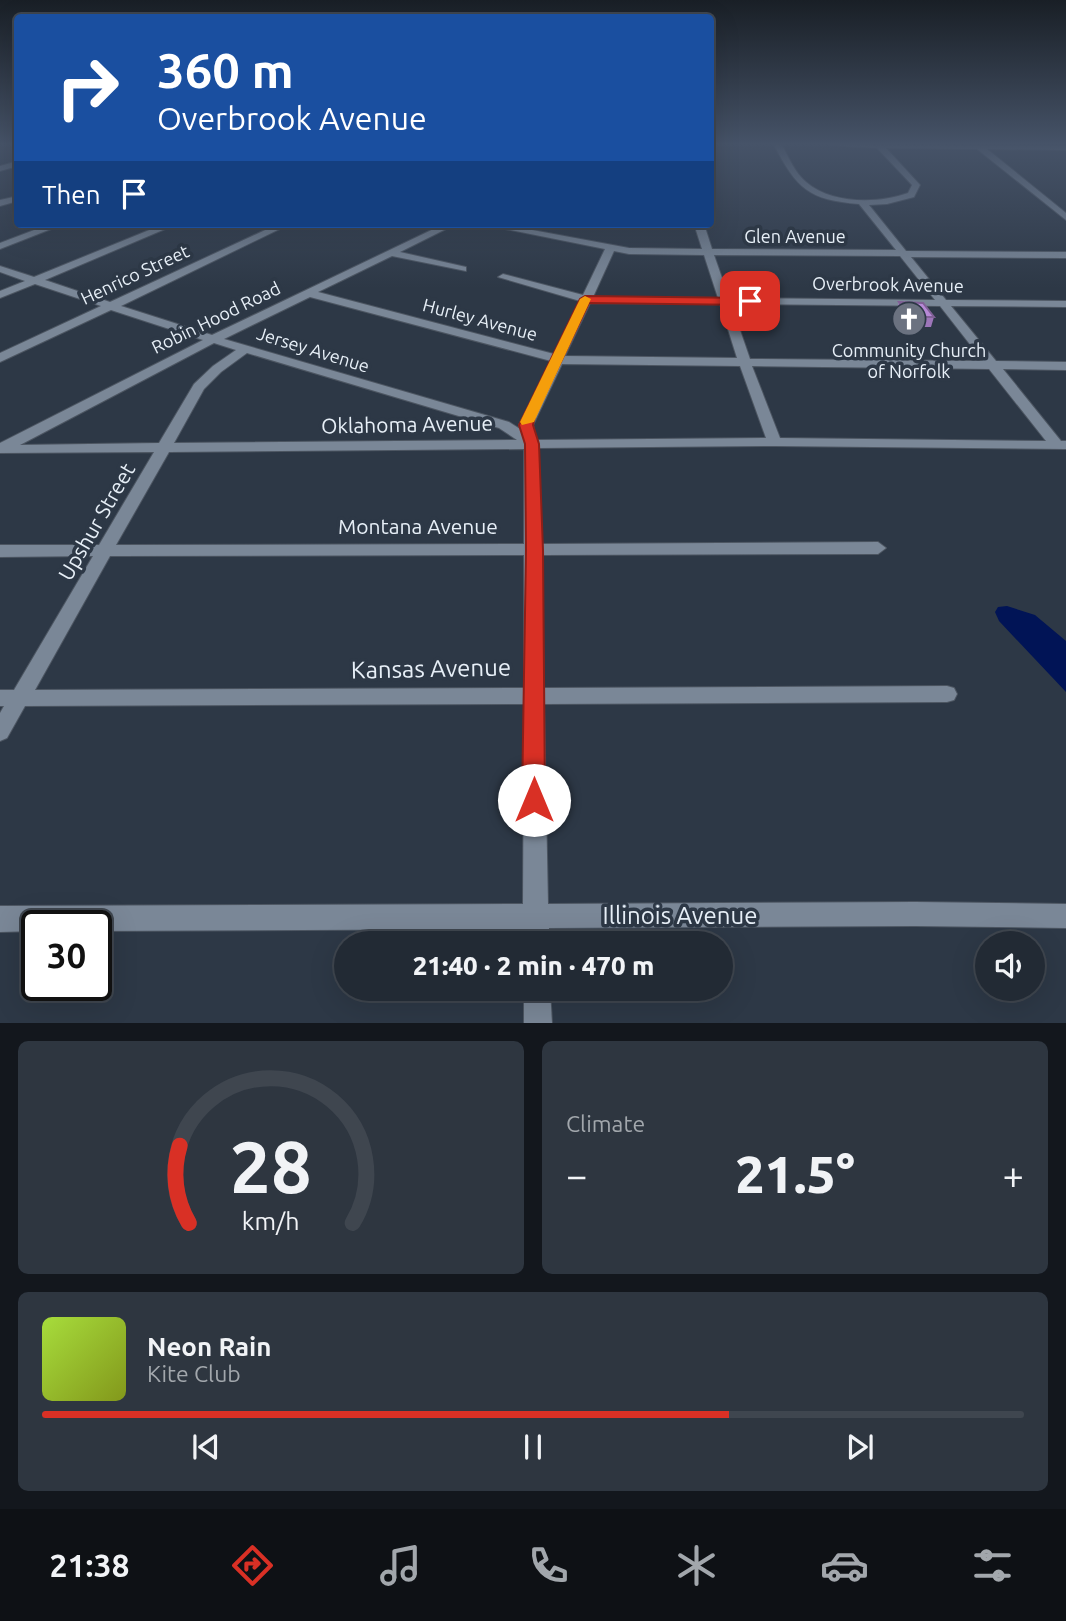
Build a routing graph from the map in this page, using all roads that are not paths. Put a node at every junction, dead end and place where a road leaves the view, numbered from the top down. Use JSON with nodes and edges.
{"nodes":[{"id":1,"x":820,"y":193,"type":"edge"},
{"id":2,"x":913,"y":193,"type":"edge"},
{"id":3,"x":1036,"y":193,"type":"edge"},
{"id":4,"x":861,"y":201,"type":"junction"},
{"id":5,"x":1066,"y":217,"type":"edge"},
{"id":6,"x":48,"y":228,"type":"edge"},
{"id":7,"x":162,"y":228,"type":"edge"},
{"id":8,"x":277,"y":228,"type":"edge"},
{"id":9,"x":443,"y":228,"type":"edge"},
{"id":10,"x":505,"y":228,"type":"edge"},
{"id":11,"x":700,"y":228,"type":"edge"},
{"id":12,"x":0,"y":246,"type":"edge"},
{"id":13,"x":610,"y":249,"type":"junction"},
{"id":14,"x":707,"y":252,"type":"junction"},
{"id":15,"x":390,"y":253,"type":"junction"},
{"id":16,"x":902,"y":254,"type":"junction"},
{"id":17,"x":1066,"y":255,"type":"edge"},
{"id":18,"x":0,"y":269,"type":"edge"},
{"id":19,"x":462,"y":269,"type":"dead end"},
{"id":20,"x":503,"y":277,"type":"dead end"},
{"id":21,"x":36,"y":281,"type":"junction"},
{"id":22,"x":307,"y":293,"type":"junction"},
{"id":23,"x":0,"y":295,"type":"edge"},
{"id":24,"x":585,"y":299,"type":"junction"},
{"id":25,"x":725,"y":302,"type":"junction"},
{"id":26,"x":942,"y":303,"type":"junction"},
{"id":27,"x":1066,"y":304,"type":"edge"},
{"id":28,"x":111,"y":306,"type":"junction"},
{"id":29,"x":214,"y":339,"type":"junction"},
{"id":30,"x":246,"y":348,"type":"junction"},
{"id":31,"x":0,"y":358,"type":"edge"},
{"id":32,"x":557,"y":359,"type":"junction"},
{"id":33,"x":745,"y":363,"type":"junction"},
{"id":34,"x":992,"y":365,"type":"junction"},
{"id":35,"x":1066,"y":366,"type":"edge"},
{"id":36,"x":775,"y":442,"type":"junction"},
{"id":37,"x":532,"y":444,"type":"junction"},
{"id":38,"x":1061,"y":445,"type":"edge"},
{"id":39,"x":164,"y":448,"type":"junction"},
{"id":40,"x":0,"y":449,"type":"edge"},
{"id":41,"x":878,"y":548,"type":"dead end"},
{"id":42,"x":105,"y":550,"type":"junction"},
{"id":43,"x":534,"y":550,"type":"junction"},
{"id":44,"x":0,"y":551,"type":"edge"},
{"id":45,"x":947,"y":694,"type":"dead end"},
{"id":46,"x":534,"y":695,"type":"junction"},
{"id":47,"x":10,"y":698,"type":"edge"},
{"id":48,"x":0,"y":732,"type":"edge"},
{"id":49,"x":536,"y":916,"type":"junction"},
{"id":50,"x":1066,"y":916,"type":"edge"},
{"id":51,"x":0,"y":919,"type":"edge"},
{"id":52,"x":536,"y":931,"type":"edge"},
{"id":53,"x":537,"y":1001,"type":"edge"},
{"id":54,"x":538,"y":1023,"type":"edge"}],
"edges":[{"from":1,"to":4,"type":"street"},
{"from":2,"to":4,"type":"street"},
{"from":3,"to":5,"type":"street"},
{"from":4,"to":16,"type":"street"},
{"from":6,"to":12,"type":"street"},
{"from":7,"to":21,"type":"street"},
{"from":8,"to":28,"type":"street","name":"Henrico Street"},
{"from":9,"to":15,"type":"street","name":"Robin Hood Road"},
{"from":10,"to":13,"type":"street","name":"Glen Avenue"},
{"from":11,"to":14,"type":"street"},
{"from":13,"to":14,"type":"street","name":"Glen Avenue"},
{"from":13,"to":24,"type":"street"},
{"from":14,"to":16,"type":"street","name":"Glen Avenue"},
{"from":14,"to":25,"type":"street"},
{"from":15,"to":19,"type":"street"},
{"from":15,"to":22,"type":"street","name":"Robin Hood Road"},
{"from":16,"to":17,"type":"street","name":"Glen Avenue"},
{"from":16,"to":26,"type":"street"},
{"from":18,"to":21,"type":"street","name":"Jersey Avenue"},
{"from":20,"to":24,"type":"street","name":"Overbrook Avenue"},
{"from":21,"to":23,"type":"street"},
{"from":21,"to":28,"type":"street","name":"Jersey Avenue"},
{"from":22,"to":29,"type":"street","name":"Robin Hood Road"},
{"from":22,"to":32,"type":"street","name":"Hurley Avenue"},
{"from":24,"to":25,"type":"street","name":"Overbrook Avenue"},
{"from":24,"to":32,"type":"street"},
{"from":25,"to":26,"type":"street","name":"Overbrook Avenue"},
{"from":25,"to":33,"type":"street"},
{"from":26,"to":27,"type":"street","name":"Overbrook Avenue"},
{"from":26,"to":34,"type":"street"},
{"from":28,"to":29,"type":"street","name":"Jersey Avenue"},
{"from":28,"to":31,"type":"street","name":"Henrico Street"},
{"from":29,"to":30,"type":"street","name":"Jersey Avenue"},
{"from":29,"to":40,"type":"street","name":"Robin Hood Road"},
{"from":30,"to":37,"type":"street","name":"Jersey Avenue"},
{"from":30,"to":39,"type":"street","name":"Upshur Street"},
{"from":32,"to":33,"type":"street","name":"Hurley Avenue"},
{"from":32,"to":37,"type":"street"},
{"from":33,"to":34,"type":"street","name":"Hurley Avenue"},
{"from":33,"to":36,"type":"street"},
{"from":34,"to":35,"type":"street","name":"Hurley Avenue"},
{"from":34,"to":38,"type":"street"},
{"from":36,"to":37,"type":"street","name":"Oklahoma Avenue"},
{"from":36,"to":38,"type":"street","name":"Oklahoma Avenue"},
{"from":37,"to":39,"type":"street","name":"Oklahoma Avenue"},
{"from":37,"to":43,"type":"street"},
{"from":39,"to":40,"type":"street","name":"Oklahoma Avenue"},
{"from":39,"to":42,"type":"street","name":"Upshur Street"},
{"from":41,"to":43,"type":"street","name":"Montana Avenue"},
{"from":42,"to":43,"type":"street","name":"Montana Avenue"},
{"from":42,"to":44,"type":"street","name":"Montana Avenue"},
{"from":42,"to":47,"type":"street","name":"Upshur Street"},
{"from":43,"to":46,"type":"street"},
{"from":45,"to":46,"type":"street","name":"Kansas Avenue"},
{"from":46,"to":47,"type":"street","name":"Kansas Avenue"},
{"from":46,"to":49,"type":"street"},
{"from":47,"to":48,"type":"street","name":"Upshur Street"},
{"from":49,"to":50,"type":"street","name":"Illinois Avenue"},
{"from":49,"to":51,"type":"street","name":"Illinois Avenue"},
{"from":49,"to":52,"type":"street"},
{"from":53,"to":54,"type":"street"}]}
